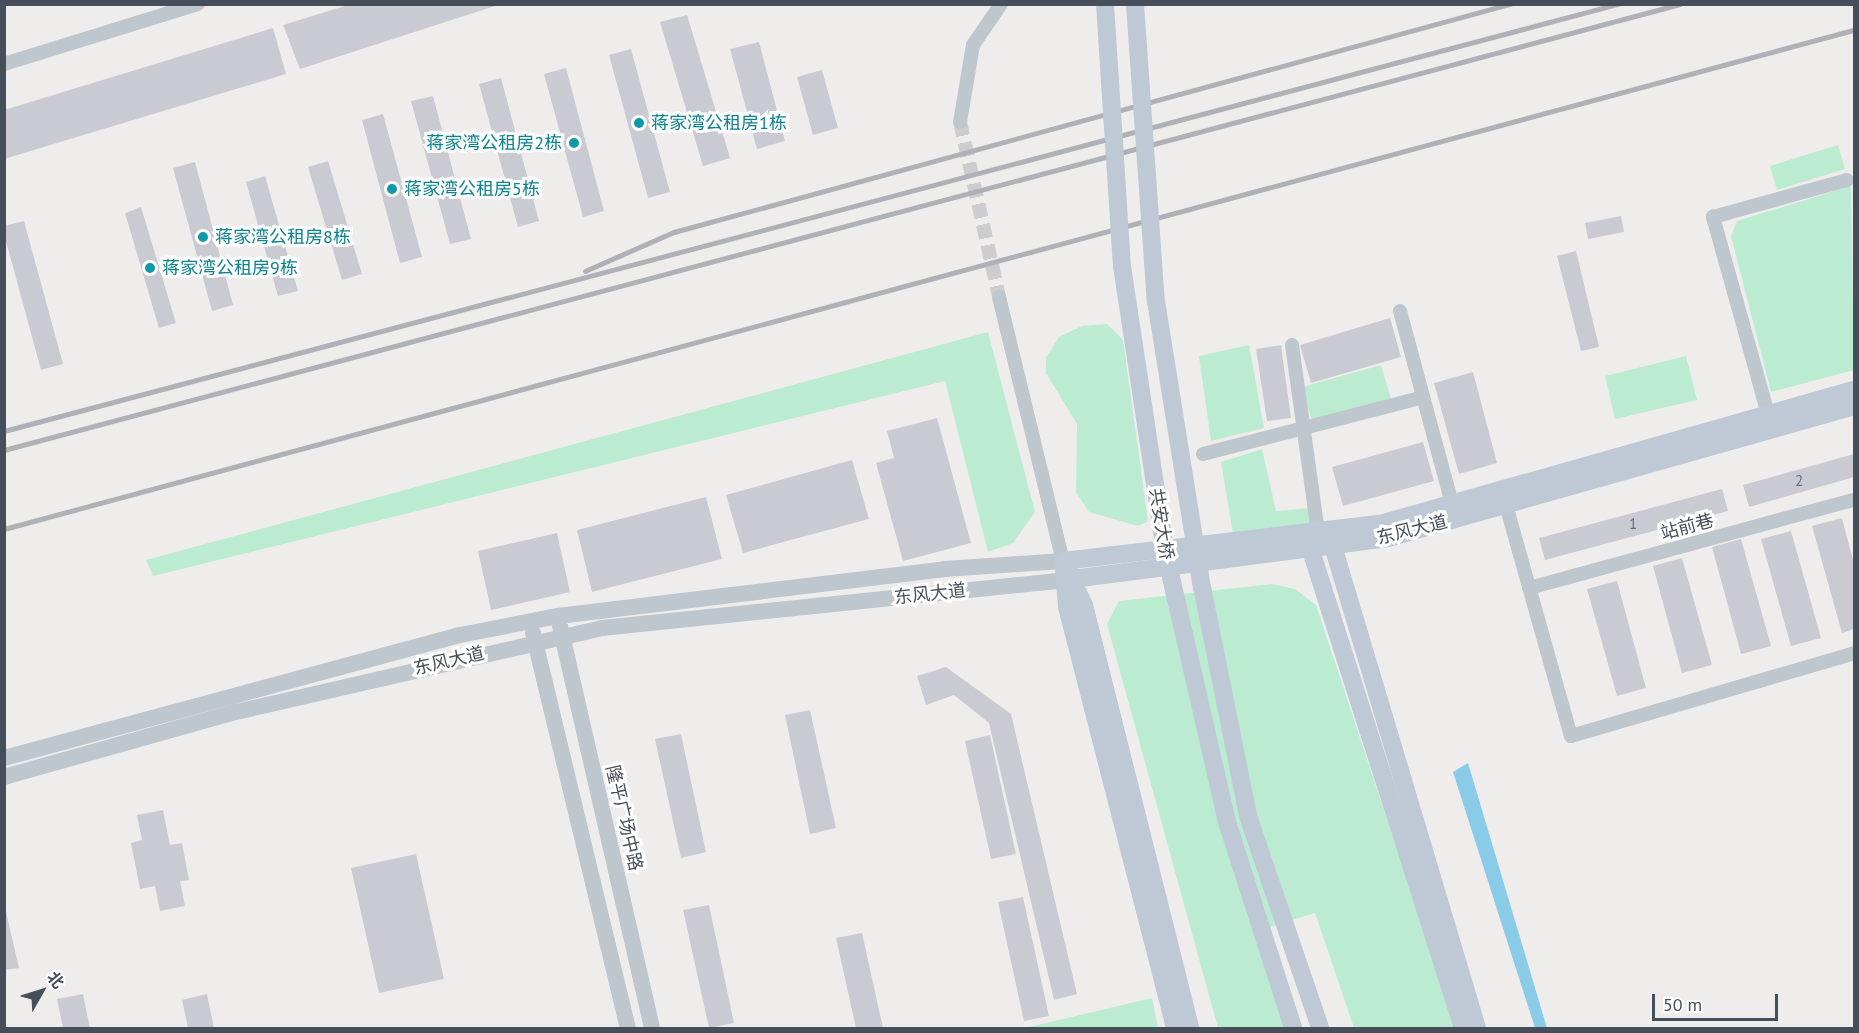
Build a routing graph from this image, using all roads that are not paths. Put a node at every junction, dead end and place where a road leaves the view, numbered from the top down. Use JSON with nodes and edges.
{"nodes":[{"id":1,"x":198,"y":4,"type":"edge"},
{"id":2,"x":1001,"y":4,"type":"edge"},
{"id":3,"x":1105,"y":4,"type":"edge"},
{"id":4,"x":1135,"y":4,"type":"edge"},
{"id":5,"x":4,"y":64,"type":"edge"},
{"id":6,"x":960,"y":122,"type":"tunnel mouth"},
{"id":7,"x":1847,"y":180,"type":"dead end"},
{"id":8,"x":999,"y":297,"type":"tunnel mouth"},
{"id":9,"x":1400,"y":311,"type":"dead end"},
{"id":10,"x":1292,"y":345,"type":"dead end"},
{"id":11,"x":1854,"y":390,"type":"edge"},
{"id":12,"x":1423,"y":397,"type":"junction"},
{"id":13,"x":1854,"y":406,"type":"edge"},
{"id":14,"x":1768,"y":414,"type":"junction"},
{"id":15,"x":1303,"y":428,"type":"junction"},
{"id":16,"x":1203,"y":454,"type":"dead end"},
{"id":17,"x":1854,"y":500,"type":"edge"},
{"id":18,"x":1452,"y":504,"type":"junction"},
{"id":19,"x":1506,"y":505,"type":"junction"},
{"id":20,"x":1319,"y":538,"type":"junction"},
{"id":21,"x":1063,"y":561,"type":"junction"},
{"id":22,"x":1069,"y":580,"type":"junction"},
{"id":23,"x":1529,"y":588,"type":"junction"},
{"id":24,"x":558,"y":616,"type":"junction"},
{"id":25,"x":531,"y":622,"type":"junction"},
{"id":26,"x":563,"y":636,"type":"junction"},
{"id":27,"x":535,"y":642,"type":"junction"},
{"id":28,"x":1854,"y":652,"type":"edge"},
{"id":29,"x":4,"y":758,"type":"edge"},
{"id":30,"x":4,"y":777,"type":"edge"},
{"id":31,"x":628,"y":1029,"type":"edge"},
{"id":32,"x":652,"y":1029,"type":"edge"},
{"id":33,"x":1175,"y":1029,"type":"edge"},
{"id":34,"x":1190,"y":1029,"type":"edge"},
{"id":35,"x":1293,"y":1029,"type":"edge"},
{"id":36,"x":1320,"y":1029,"type":"edge"},
{"id":37,"x":1463,"y":1029,"type":"edge"},
{"id":38,"x":1477,"y":1029,"type":"edge"}],
"edges":[{"from":1,"to":5,"type":"street"},
{"from":2,"to":6,"type":"street"},
{"from":3,"to":35,"type":"main road","name":"共安大桥","bridge":true},
{"from":4,"to":36,"type":"main road","name":"共安大桥","bridge":true},
{"from":7,"to":14,"type":"street"},
{"from":8,"to":21,"type":"street"},
{"from":9,"to":12,"type":"street"},
{"from":10,"to":15,"type":"street"},
{"from":11,"to":14,"type":"main road"},
{"from":12,"to":15,"type":"street"},
{"from":12,"to":18,"type":"street"},
{"from":13,"to":19,"type":"main road","name":"东风大道"},
{"from":14,"to":18,"type":"main road"},
{"from":15,"to":16,"type":"street"},
{"from":15,"to":20,"type":"street"},
{"from":17,"to":23,"type":"street","name":"站前巷"},
{"from":18,"to":20,"type":"main road"},
{"from":19,"to":20,"type":"main road","name":"东风大道"},
{"from":19,"to":23,"type":"street"},
{"from":20,"to":21,"type":"main road"},
{"from":20,"to":22,"type":"main road","name":"东风大道"},
{"from":20,"to":37,"type":"main road"},
{"from":20,"to":38,"type":"main road"},
{"from":21,"to":22,"type":"main road"},
{"from":21,"to":24,"type":"street","name":"东风大道"},
{"from":22,"to":26,"type":"street","name":"东风大道"},
{"from":22,"to":33,"type":"main road"},
{"from":22,"to":34,"type":"main road"},
{"from":23,"to":28,"type":"street"},
{"from":24,"to":25,"type":"street","name":"东风大道"},
{"from":24,"to":26,"type":"street","name":"隆平广场中路"},
{"from":25,"to":27,"type":"street"},
{"from":25,"to":29,"type":"street","name":"东风大道"},
{"from":26,"to":27,"type":"street","name":"东风大道"},
{"from":26,"to":32,"type":"street","name":"隆平广场中路"},
{"from":27,"to":30,"type":"street","name":"东风大道"},
{"from":27,"to":31,"type":"street"}]}
